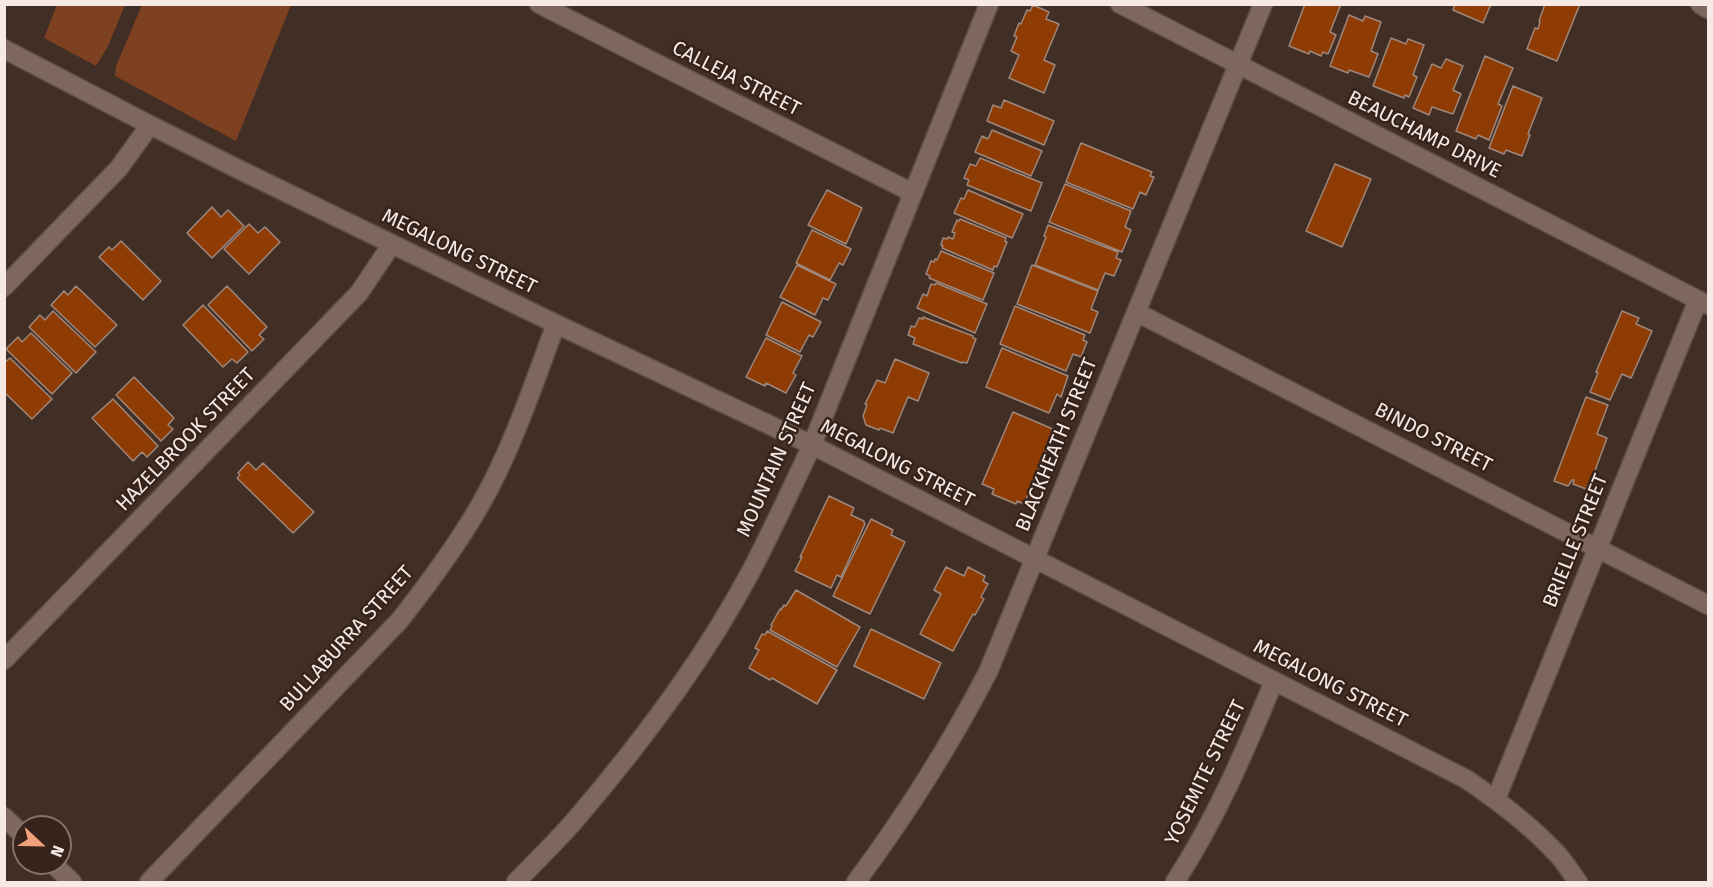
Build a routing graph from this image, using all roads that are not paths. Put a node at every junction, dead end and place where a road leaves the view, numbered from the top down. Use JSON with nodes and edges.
{"nodes":[{"id":1,"x":539,"y":4,"type":"edge"},
{"id":2,"x":989,"y":4,"type":"edge"},
{"id":3,"x":1120,"y":4,"type":"edge"},
{"id":4,"x":1263,"y":4,"type":"edge"},
{"id":5,"x":1700,"y":4,"type":"edge"},
{"id":6,"x":1708,"y":9,"type":"edge"},
{"id":7,"x":4,"y":49,"type":"edge"},
{"id":8,"x":1239,"y":65,"type":"junction"},
{"id":9,"x":150,"y":125,"type":"junction"},
{"id":10,"x":913,"y":193,"type":"junction"},
{"id":11,"x":392,"y":244,"type":"junction"},
{"id":12,"x":4,"y":287,"type":"edge"},
{"id":13,"x":1703,"y":302,"type":"edge"},
{"id":14,"x":1136,"y":312,"type":"junction"},
{"id":15,"x":556,"y":324,"type":"junction"},
{"id":16,"x":812,"y":445,"type":"junction"},
{"id":17,"x":1598,"y":548,"type":"junction"},
{"id":18,"x":1035,"y":560,"type":"junction"},
{"id":19,"x":1708,"y":605,"type":"edge"},
{"id":20,"x":4,"y":660,"type":"edge"},
{"id":21,"x":1274,"y":681,"type":"junction"},
{"id":22,"x":1496,"y":799,"type":"junction"},
{"id":23,"x":149,"y":882,"type":"edge"},
{"id":24,"x":516,"y":882,"type":"edge"},
{"id":25,"x":856,"y":882,"type":"edge"},
{"id":26,"x":1175,"y":882,"type":"edge"},
{"id":27,"x":1578,"y":882,"type":"edge"}],
"edges":[{"from":1,"to":10,"type":"street","name":"CALLEJA STREET"},
{"from":2,"to":10,"type":"street","name":"MOUNTAIN STREET"},
{"from":3,"to":8,"type":"street","name":"BEAUCHAMP DRIVE"},
{"from":4,"to":8,"type":"street","name":"BLACKHEATH STREET"},
{"from":5,"to":6,"type":"street"},
{"from":7,"to":9,"type":"street","name":"MEGALONG STREET"},
{"from":8,"to":13,"type":"street","name":"BEAUCHAMP DRIVE"},
{"from":8,"to":14,"type":"street","name":"BLACKHEATH STREET"},
{"from":9,"to":11,"type":"street","name":"MEGALONG STREET"},
{"from":9,"to":12,"type":"street"},
{"from":10,"to":16,"type":"street","name":"MOUNTAIN STREET"},
{"from":11,"to":15,"type":"street","name":"MEGALONG STREET"},
{"from":11,"to":20,"type":"street","name":"HAZELBROOK STREET"},
{"from":13,"to":17,"type":"street","name":"BRIELLE STREET"},
{"from":14,"to":17,"type":"street","name":"BINDO STREET"},
{"from":14,"to":18,"type":"street","name":"BLACKHEATH STREET"},
{"from":15,"to":16,"type":"street","name":"MEGALONG STREET"},
{"from":15,"to":23,"type":"street","name":"BULLABURRA STREET"},
{"from":16,"to":18,"type":"street","name":"MEGALONG STREET"},
{"from":16,"to":24,"type":"street","name":"MOUNTAIN STREET"},
{"from":17,"to":19,"type":"street","name":"BINDO STREET"},
{"from":17,"to":22,"type":"street","name":"BRIELLE STREET"},
{"from":18,"to":21,"type":"street","name":"MEGALONG STREET"},
{"from":18,"to":25,"type":"street","name":"BLACKHEATH STREET"},
{"from":21,"to":22,"type":"street","name":"MEGALONG STREET"},
{"from":21,"to":26,"type":"street","name":"YOSEMITE STREET"},
{"from":22,"to":27,"type":"street","name":"MEGALONG STREET"}]}
